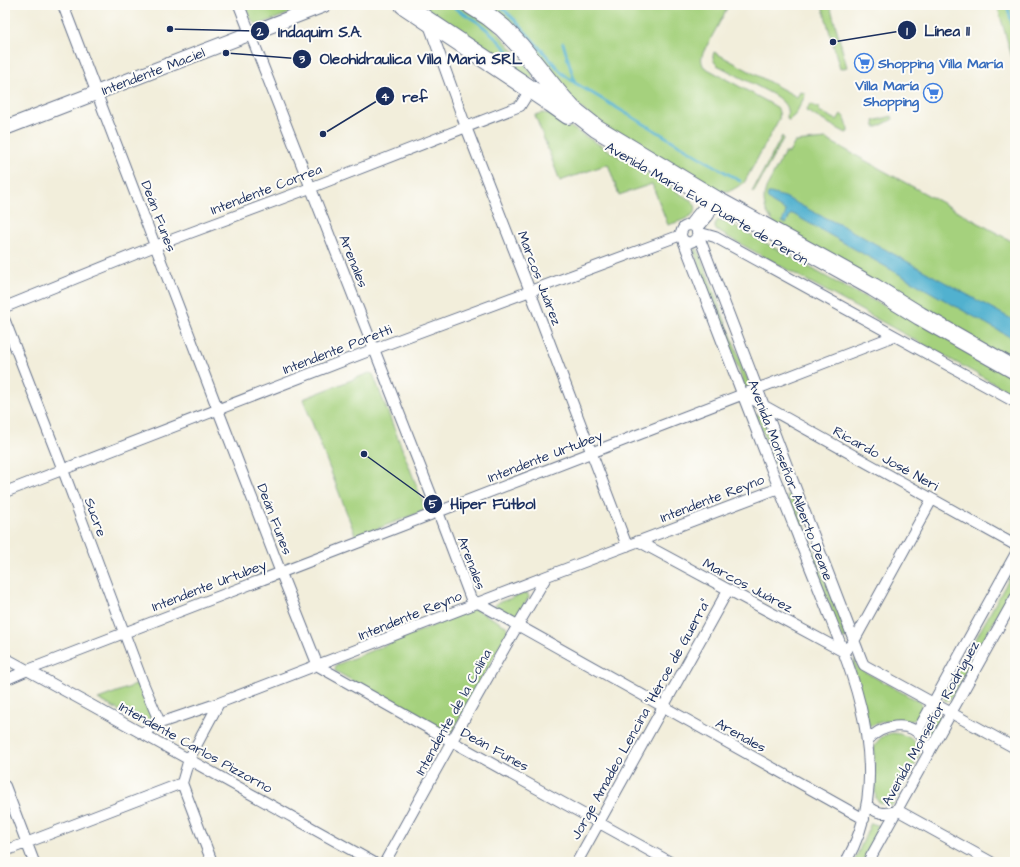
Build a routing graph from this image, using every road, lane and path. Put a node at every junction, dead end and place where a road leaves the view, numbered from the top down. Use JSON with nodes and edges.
{"nodes":[{"id":1,"x":63,"y":5,"type":"edge"},
{"id":2,"x":239,"y":5,"type":"edge"},
{"id":3,"x":324,"y":5,"type":"edge"},
{"id":4,"x":404,"y":5,"type":"edge"},
{"id":5,"x":471,"y":5,"type":"edge"},
{"id":6,"x":428,"y":21,"type":"junction"},
{"id":7,"x":250,"y":34,"type":"junction"},
{"id":8,"x":542,"y":74,"type":"junction"},
{"id":9,"x":530,"y":88,"type":"junction"},
{"id":10,"x":96,"y":92,"type":"junction"},
{"id":11,"x":466,"y":127,"type":"junction"},
{"id":12,"x":5,"y":128,"type":"edge"},
{"id":13,"x":310,"y":188,"type":"junction"},
{"id":14,"x":714,"y":204,"type":"junction"},
{"id":15,"x":695,"y":230,"type":"junction"},
{"id":16,"x":682,"y":237,"type":"junction"},
{"id":17,"x":156,"y":246,"type":"junction"},
{"id":18,"x":530,"y":291,"type":"junction"},
{"id":19,"x":5,"y":307,"type":"edge"},
{"id":20,"x":5,"y":321,"type":"edge"},
{"id":21,"x":894,"y":336,"type":"junction"},
{"id":22,"x":374,"y":350,"type":"junction"},
{"id":23,"x":1015,"y":370,"type":"edge"},
{"id":24,"x":757,"y":389,"type":"junction"},
{"id":25,"x":743,"y":394,"type":"junction"},
{"id":26,"x":1015,"y":402,"type":"edge"},
{"id":27,"x":764,"y":406,"type":"junction"},
{"id":28,"x":218,"y":410,"type":"junction"},
{"id":29,"x":591,"y":453,"type":"junction"},
{"id":30,"x":63,"y":470,"type":"junction"},
{"id":31,"x":779,"y":488,"type":"junction"},
{"id":32,"x":5,"y":492,"type":"edge"},
{"id":33,"x":932,"y":500,"type":"junction"},
{"id":34,"x":438,"y":512,"type":"junction"},
{"id":35,"x":638,"y":541,"type":"junction"},
{"id":36,"x":1015,"y":545,"type":"edge"},
{"id":37,"x":627,"y":546,"type":"junction"},
{"id":38,"x":1015,"y":555,"type":"edge"},
{"id":39,"x":281,"y":573,"type":"junction"},
{"id":40,"x":547,"y":576,"type":"junction"},
{"id":41,"x":728,"y":590,"type":"junction"},
{"id":42,"x":1015,"y":598,"type":"edge"},
{"id":43,"x":477,"y":603,"type":"junction"},
{"id":44,"x":517,"y":626,"type":"junction"},
{"id":45,"x":124,"y":633,"type":"junction"},
{"id":46,"x":854,"y":641,"type":"junction"},
{"id":47,"x":844,"y":652,"type":"junction"},
{"id":48,"x":5,"y":658,"type":"edge"},
{"id":49,"x":318,"y":666,"type":"junction"},
{"id":50,"x":28,"y":670,"type":"junction"},
{"id":51,"x":5,"y":680,"type":"edge"},
{"id":52,"x":219,"y":703,"type":"junction"},
{"id":53,"x":933,"y":703,"type":"junction"},
{"id":54,"x":663,"y":708,"type":"junction"},
{"id":55,"x":951,"y":713,"type":"junction"},
{"id":56,"x":160,"y":723,"type":"junction"},
{"id":57,"x":141,"y":732,"type":"junction"},
{"id":58,"x":917,"y":732,"type":"junction"},
{"id":59,"x":866,"y":737,"type":"junction"},
{"id":60,"x":451,"y":741,"type":"junction"},
{"id":61,"x":1015,"y":748,"type":"edge"},
{"id":62,"x":929,"y":753,"type":"junction"},
{"id":63,"x":188,"y":759,"type":"junction"},
{"id":64,"x":182,"y":782,"type":"junction"},
{"id":65,"x":5,"y":786,"type":"edge"},
{"id":66,"x":867,"y":804,"type":"junction"},
{"id":67,"x":897,"y":810,"type":"junction"},
{"id":68,"x":864,"y":819,"type":"junction"},
{"id":69,"x":599,"y":823,"type":"junction"},
{"id":70,"x":27,"y":843,"type":"junction"},
{"id":71,"x":5,"y":851,"type":"edge"},
{"id":72,"x":34,"y":862,"type":"edge"},
{"id":73,"x":212,"y":862,"type":"edge"},
{"id":74,"x":373,"y":862,"type":"edge"},
{"id":75,"x":385,"y":862,"type":"edge"},
{"id":76,"x":577,"y":862,"type":"edge"},
{"id":77,"x":670,"y":862,"type":"edge"},
{"id":78,"x":846,"y":862,"type":"edge"},
{"id":79,"x":868,"y":862,"type":"edge"},
{"id":80,"x":991,"y":862,"type":"edge"}],
"edges":[{"from":1,"to":10,"type":"street","name":"Deán Funes"},
{"from":2,"to":7,"type":"street","name":"Arenales"},
{"from":3,"to":7,"type":"main road","name":"Intendente Maciel"},
{"from":4,"to":6,"type":"highway","name":"Avenida María Eva Duarte de Perón"},
{"from":5,"to":8,"type":"highway","name":"Avenida María Eva Duarte de Perón"},
{"from":6,"to":9,"type":"highway","name":"Avenida María Eva Duarte de Perón"},
{"from":6,"to":11,"type":"street","name":"Marcos Juárez"},
{"from":7,"to":10,"type":"main road","name":"Intendente Maciel"},
{"from":7,"to":13,"type":"street","name":"Arenales"},
{"from":8,"to":9,"type":"highway"},
{"from":8,"to":14,"type":"highway","name":"Avenida María Eva Duarte de Perón"},
{"from":9,"to":11,"type":"street","name":"Intendente Correa"},
{"from":9,"to":14,"type":"highway","name":"Avenida María Eva Duarte de Perón"},
{"from":10,"to":12,"type":"main road","name":"Intendente Maciel"},
{"from":10,"to":17,"type":"street","name":"Deán Funes"},
{"from":11,"to":13,"type":"street","name":"Intendente Correa"},
{"from":11,"to":18,"type":"street","name":"Marcos Juárez"},
{"from":13,"to":17,"type":"street","name":"Intendente Correa"},
{"from":13,"to":22,"type":"street","name":"Arenales"},
{"from":14,"to":15,"type":"street"},
{"from":14,"to":23,"type":"highway","name":"Avenida María Eva Duarte de Perón"},
{"from":15,"to":16,"type":"street"},
{"from":15,"to":16,"type":"street"},
{"from":15,"to":21,"type":"street"},
{"from":15,"to":24,"type":"street","name":"Avenida Monseñor Alberto Deane"},
{"from":16,"to":18,"type":"street","name":"Intendente Poretti"},
{"from":16,"to":25,"type":"street","name":"Avenida Monseñor Alberto Deane"},
{"from":17,"to":19,"type":"street","name":"Intendente Correa"},
{"from":17,"to":28,"type":"street","name":"Deán Funes"},
{"from":18,"to":22,"type":"street","name":"Intendente Poretti"},
{"from":18,"to":29,"type":"street","name":"Marcos Juárez"},
{"from":20,"to":30,"type":"street","name":"Sucre"},
{"from":21,"to":24,"type":"street","name":"Intendente Urtubey"},
{"from":21,"to":26,"type":"street"},
{"from":22,"to":28,"type":"street","name":"Intendente Poretti"},
{"from":22,"to":34,"type":"street","name":"Arenales"},
{"from":24,"to":25,"type":"street","name":"Intendente Urtubey"},
{"from":24,"to":27,"type":"street","name":"Avenida Monseñor Alberto Deane"},
{"from":25,"to":27,"type":"street","name":"Ricardo José Neri"},
{"from":25,"to":29,"type":"street","name":"Intendente Urtubey"},
{"from":25,"to":31,"type":"street","name":"Avenida Monseñor Alberto Deane"},
{"from":27,"to":33,"type":"street","name":"Ricardo José Neri"},
{"from":27,"to":46,"type":"street","name":"Avenida Monseñor Alberto Deane"},
{"from":28,"to":30,"type":"street","name":"Intendente Poretti"},
{"from":28,"to":39,"type":"street","name":"Deán Funes"},
{"from":29,"to":34,"type":"street","name":"Intendente Urtubey"},
{"from":29,"to":37,"type":"street","name":"Marcos Juárez"},
{"from":30,"to":32,"type":"street","name":"Intendente Poretti"},
{"from":30,"to":45,"type":"street","name":"Sucre"},
{"from":31,"to":35,"type":"street","name":"Intendente Reyno"},
{"from":31,"to":47,"type":"street","name":"Avenida Monseñor Alberto Deane"},
{"from":33,"to":36,"type":"street","name":"Ricardo José Neri"},
{"from":33,"to":46,"type":"street"},
{"from":34,"to":39,"type":"street","name":"Intendente Urtubey"},
{"from":34,"to":43,"type":"street","name":"Arenales"},
{"from":35,"to":37,"type":"street","name":"Intendente Reyno"},
{"from":35,"to":41,"type":"street","name":"Marcos Juárez"},
{"from":37,"to":40,"type":"street","name":"Intendente Reyno"},
{"from":38,"to":53,"type":"street","name":"Avenida Monseñor Rodriguez"},
{"from":39,"to":45,"type":"street","name":"Intendente Urtubey"},
{"from":39,"to":49,"type":"street","name":"Deán Funes"},
{"from":40,"to":43,"type":"street","name":"Intendente Reyno"},
{"from":40,"to":44,"type":"street","name":"Intendente de la Colina"},
{"from":41,"to":47,"type":"street","name":"Marcos Juárez"},
{"from":41,"to":54,"type":"street","name":"Jorge Amadeo Lencina “Héroe de Guerra”"},
{"from":42,"to":55,"type":"street","name":"Avenida Monseñor Rodriguez"},
{"from":43,"to":44,"type":"street","name":"Arenales"},
{"from":43,"to":49,"type":"street","name":"Intendente Reyno"},
{"from":44,"to":54,"type":"street","name":"Arenales"},
{"from":44,"to":60,"type":"street","name":"Intendente de la Colina"},
{"from":45,"to":50,"type":"street","name":"Intendente Urtubey"},
{"from":45,"to":56,"type":"street","name":"Sucre"},
{"from":46,"to":47,"type":"street"},
{"from":46,"to":53,"type":"street","name":"Avenida Monseñor Alberto Deane"},
{"from":47,"to":59,"type":"street","name":"Avenida Monseñor Alberto Deane"},
{"from":48,"to":50,"type":"street","name":"Intendente Carlos Pizzorno"},
{"from":49,"to":52,"type":"street","name":"Intendente Reyno"},
{"from":49,"to":60,"type":"street","name":"Deán Funes"},
{"from":50,"to":51,"type":"street","name":"Intendente Urtubey"},
{"from":50,"to":57,"type":"street","name":"Intendente Carlos Pizzorno"},
{"from":52,"to":56,"type":"street","name":"Intendente Reyno"},
{"from":52,"to":63,"type":"street"},
{"from":53,"to":55,"type":"street"},
{"from":53,"to":58,"type":"street","name":"Avenida Monseñor Rodriguez"},
{"from":54,"to":68,"type":"street","name":"Arenales"},
{"from":54,"to":69,"type":"street","name":"Jorge Amadeo Lencina “Héroe de Guerra”"},
{"from":55,"to":61,"type":"street"},
{"from":55,"to":62,"type":"street","name":"Avenida Monseñor Rodriguez"},
{"from":56,"to":57,"type":"street","name":"Intendente Reyno"},
{"from":57,"to":63,"type":"street","name":"Intendente Carlos Pizzorno"},
{"from":58,"to":59,"type":"street"},
{"from":58,"to":62,"type":"street"},
{"from":59,"to":66,"type":"street","name":"Avenida Monseñor Rodriguez"},
{"from":60,"to":69,"type":"street","name":"Deán Funes"},
{"from":60,"to":75,"type":"street","name":"Intendente de la Colina"},
{"from":62,"to":67,"type":"street","name":"Avenida Monseñor Rodriguez"},
{"from":63,"to":64,"type":"street"},
{"from":63,"to":74,"type":"street","name":"Intendente Carlos Pizzorno"},
{"from":64,"to":70,"type":"street"},
{"from":64,"to":73,"type":"street"},
{"from":65,"to":70,"type":"street"},
{"from":66,"to":67,"type":"street"},
{"from":66,"to":68,"type":"street","name":"Avenida Monseñor Rodriguez"},
{"from":67,"to":79,"type":"street","name":"Avenida Monseñor Rodriguez"},
{"from":67,"to":80,"type":"street"},
{"from":68,"to":78,"type":"street","name":"Avenida Monseñor Rodriguez"},
{"from":69,"to":76,"type":"street","name":"Jorge Amadeo Lencina “Héroe de Guerra”"},
{"from":69,"to":77,"type":"street","name":"Deán Funes"},
{"from":70,"to":71,"type":"street"},
{"from":70,"to":72,"type":"street"}]}
